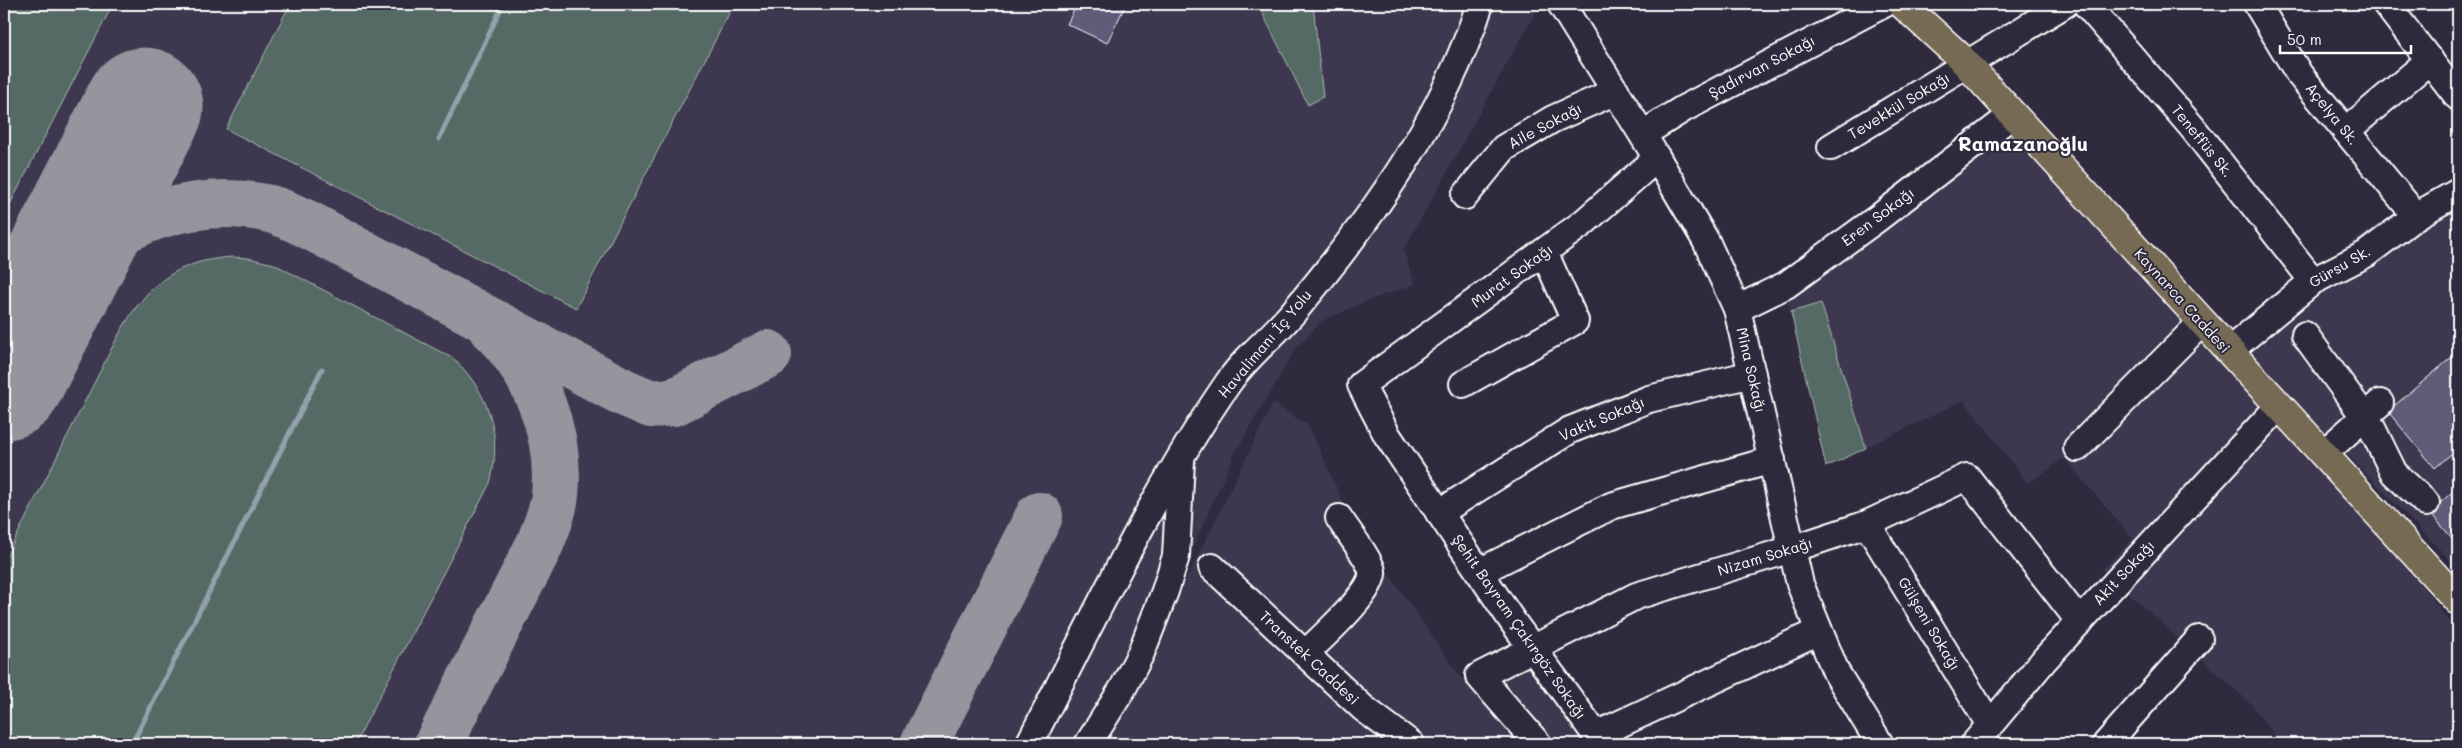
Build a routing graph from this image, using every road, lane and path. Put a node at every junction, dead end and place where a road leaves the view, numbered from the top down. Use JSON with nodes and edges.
{"nodes":[{"id":1,"x":1480,"y":4,"type":"edge"},
{"id":2,"x":1884,"y":4,"type":"edge"},
{"id":3,"x":1902,"y":4,"type":"edge"},
{"id":4,"x":2065,"y":4,"type":"edge"},
{"id":5,"x":2086,"y":4,"type":"edge"},
{"id":6,"x":2386,"y":4,"type":"edge"},
{"id":7,"x":2267,"y":8,"type":"edge"},
{"id":8,"x":1565,"y":11,"type":"edge"},
{"id":9,"x":2430,"y":60,"type":"junction"},
{"id":10,"x":1967,"y":65,"type":"junction"},
{"id":11,"x":1616,"y":91,"type":"junction"},
{"id":12,"x":2458,"y":97,"type":"edge"},
{"id":13,"x":2012,"y":115,"type":"junction"},
{"id":14,"x":2346,"y":131,"type":"junction"},
{"id":15,"x":1642,"y":134,"type":"junction"},
{"id":16,"x":1831,"y":147,"type":"dead end"},
{"id":17,"x":1657,"y":158,"type":"junction"},
{"id":18,"x":2458,"y":192,"type":"edge"},
{"id":19,"x":1465,"y":196,"type":"dead end"},
{"id":20,"x":2416,"y":216,"type":"junction"},
{"id":21,"x":1544,"y":252,"type":"junction"},
{"id":22,"x":2313,"y":281,"type":"junction"},
{"id":23,"x":1738,"y":309,"type":"junction"},
{"id":24,"x":2202,"y":322,"type":"junction"},
{"id":25,"x":2305,"y":335,"type":"dead end"},
{"id":26,"x":2229,"y":351,"type":"junction"},
{"id":27,"x":1752,"y":374,"type":"junction"},
{"id":28,"x":1463,"y":384,"type":"dead end"},
{"id":29,"x":1360,"y":386,"type":"joint"},
{"id":30,"x":2279,"y":406,"type":"junction"},
{"id":31,"x":2372,"y":410,"type":"junction"},
{"id":32,"x":2077,"y":448,"type":"dead end"},
{"id":33,"x":2323,"y":454,"type":"junction"},
{"id":34,"x":1181,"y":456,"type":"junction"},
{"id":35,"x":1772,"y":460,"type":"junction"},
{"id":36,"x":2426,"y":503,"type":"dead end"},
{"id":37,"x":1439,"y":513,"type":"junction"},
{"id":38,"x":1339,"y":518,"type":"dead end"},
{"id":39,"x":1867,"y":524,"type":"junction"},
{"id":40,"x":1792,"y":549,"type":"junction"},
{"id":41,"x":1212,"y":567,"type":"dead end"},
{"id":42,"x":1479,"y":572,"type":"junction"},
{"id":43,"x":2457,"y":599,"type":"edge"},
{"id":44,"x":2080,"y":622,"type":"junction"},
{"id":45,"x":1819,"y":631,"type":"junction"},
{"id":46,"x":2199,"y":639,"type":"dead end"},
{"id":47,"x":1533,"y":649,"type":"junction"},
{"id":48,"x":1305,"y":654,"type":"junction"},
{"id":49,"x":1982,"y":735,"type":"edge"},
{"id":50,"x":1030,"y":744,"type":"edge"},
{"id":51,"x":1088,"y":744,"type":"edge"},
{"id":52,"x":1411,"y":744,"type":"edge"},
{"id":53,"x":1538,"y":744,"type":"edge"},
{"id":54,"x":1880,"y":744,"type":"edge"},
{"id":55,"x":2106,"y":744,"type":"edge"}],
"edges":[{"from":1,"to":34,"type":"street","name":"Havalimanı İç Yolu"},
{"from":2,"to":15,"type":"street","name":"Şadırvan Sokağı"},
{"from":3,"to":10,"type":"main road","name":"Kaynarca Caddesi"},
{"from":4,"to":10,"type":"street","name":"Tevekkül Sokağı"},
{"from":5,"to":22,"type":"street","name":"Teneffüs Sk."},
{"from":6,"to":9,"type":"street"},
{"from":7,"to":14,"type":"street","name":"Açelya Sk."},
{"from":8,"to":11,"type":"street","name":"Mina Sokağı"},
{"from":9,"to":12,"type":"street"},
{"from":9,"to":14,"type":"street"},
{"from":10,"to":13,"type":"main road","name":"Kaynarca Caddesi"},
{"from":10,"to":16,"type":"street","name":"Tevekkül Sokağı"},
{"from":11,"to":15,"type":"street","name":"Mina Sokağı"},
{"from":11,"to":19,"type":"street","name":"Aile Sokağı"},
{"from":13,"to":23,"type":"street","name":"Eren Sokağı"},
{"from":13,"to":24,"type":"main road","name":"Kaynarca Caddesi"},
{"from":14,"to":20,"type":"street","name":"Açelya Sk."},
{"from":15,"to":17,"type":"street","name":"Mina Sokağı"},
{"from":17,"to":21,"type":"street","name":"Murat Sokağı"},
{"from":17,"to":23,"type":"street","name":"Mina Sokağı"},
{"from":18,"to":20,"type":"street","name":"Gürsu Sk."},
{"from":20,"to":22,"type":"street","name":"Gürsu Sk."},
{"from":21,"to":28,"type":"street"},
{"from":21,"to":29,"type":"street","name":"Murat Sokağı"},
{"from":22,"to":26,"type":"street","name":"Gürsu Sk."},
{"from":23,"to":27,"type":"street","name":"Mina Sokağı"},
{"from":24,"to":26,"type":"main road","name":"Kaynarca Caddesi"},
{"from":24,"to":32,"type":"street"},
{"from":25,"to":31,"type":"street"},
{"from":26,"to":30,"type":"main road","name":"Kaynarca Caddesi"},
{"from":27,"to":35,"type":"street","name":"Mina Sokağı"},
{"from":27,"to":37,"type":"street","name":"Vakit Sokağı"},
{"from":29,"to":37,"type":"street","name":"Şehit Bayram Çakırgöz Sokağı"},
{"from":30,"to":33,"type":"main road","name":"Kaynarca Caddesi"},
{"from":30,"to":44,"type":"street","name":"Akit Sokağı"},
{"from":31,"to":33,"type":"street"},
{"from":31,"to":36,"type":"street"},
{"from":33,"to":43,"type":"main road","name":"Kaynarca Caddesi"},
{"from":34,"to":50,"type":"street","name":"Havalimanı İç Yolu"},
{"from":34,"to":51,"type":"street"},
{"from":35,"to":40,"type":"street","name":"Mina Sokağı"},
{"from":35,"to":42,"type":"street"},
{"from":37,"to":42,"type":"street","name":"Şehit Bayram Çakırgöz Sokağı"},
{"from":38,"to":48,"type":"street"},
{"from":39,"to":40,"type":"street","name":"Nizam Sokağı"},
{"from":39,"to":44,"type":"street","name":"Nizam Sokağı"},
{"from":39,"to":49,"type":"street","name":"Gülşeni Sokağı"},
{"from":40,"to":45,"type":"street","name":"Mina Sokağı"},
{"from":40,"to":47,"type":"street","name":"Nizam Sokağı"},
{"from":41,"to":48,"type":"street","name":"Transtek Caddesi"},
{"from":42,"to":47,"type":"street","name":"Şehit Bayram Çakırgöz Sokağı"},
{"from":44,"to":49,"type":"street","name":"Akit Sokağı"},
{"from":45,"to":47,"type":"street","name":"Şehit Bayram Çakırgöz Sokağı"},
{"from":45,"to":54,"type":"street","name":"Mina Sokağı"},
{"from":46,"to":55,"type":"street"},
{"from":47,"to":53,"type":"street","name":"Nizam Sokağı"},
{"from":48,"to":52,"type":"street","name":"Transtek Caddesi"}]}
